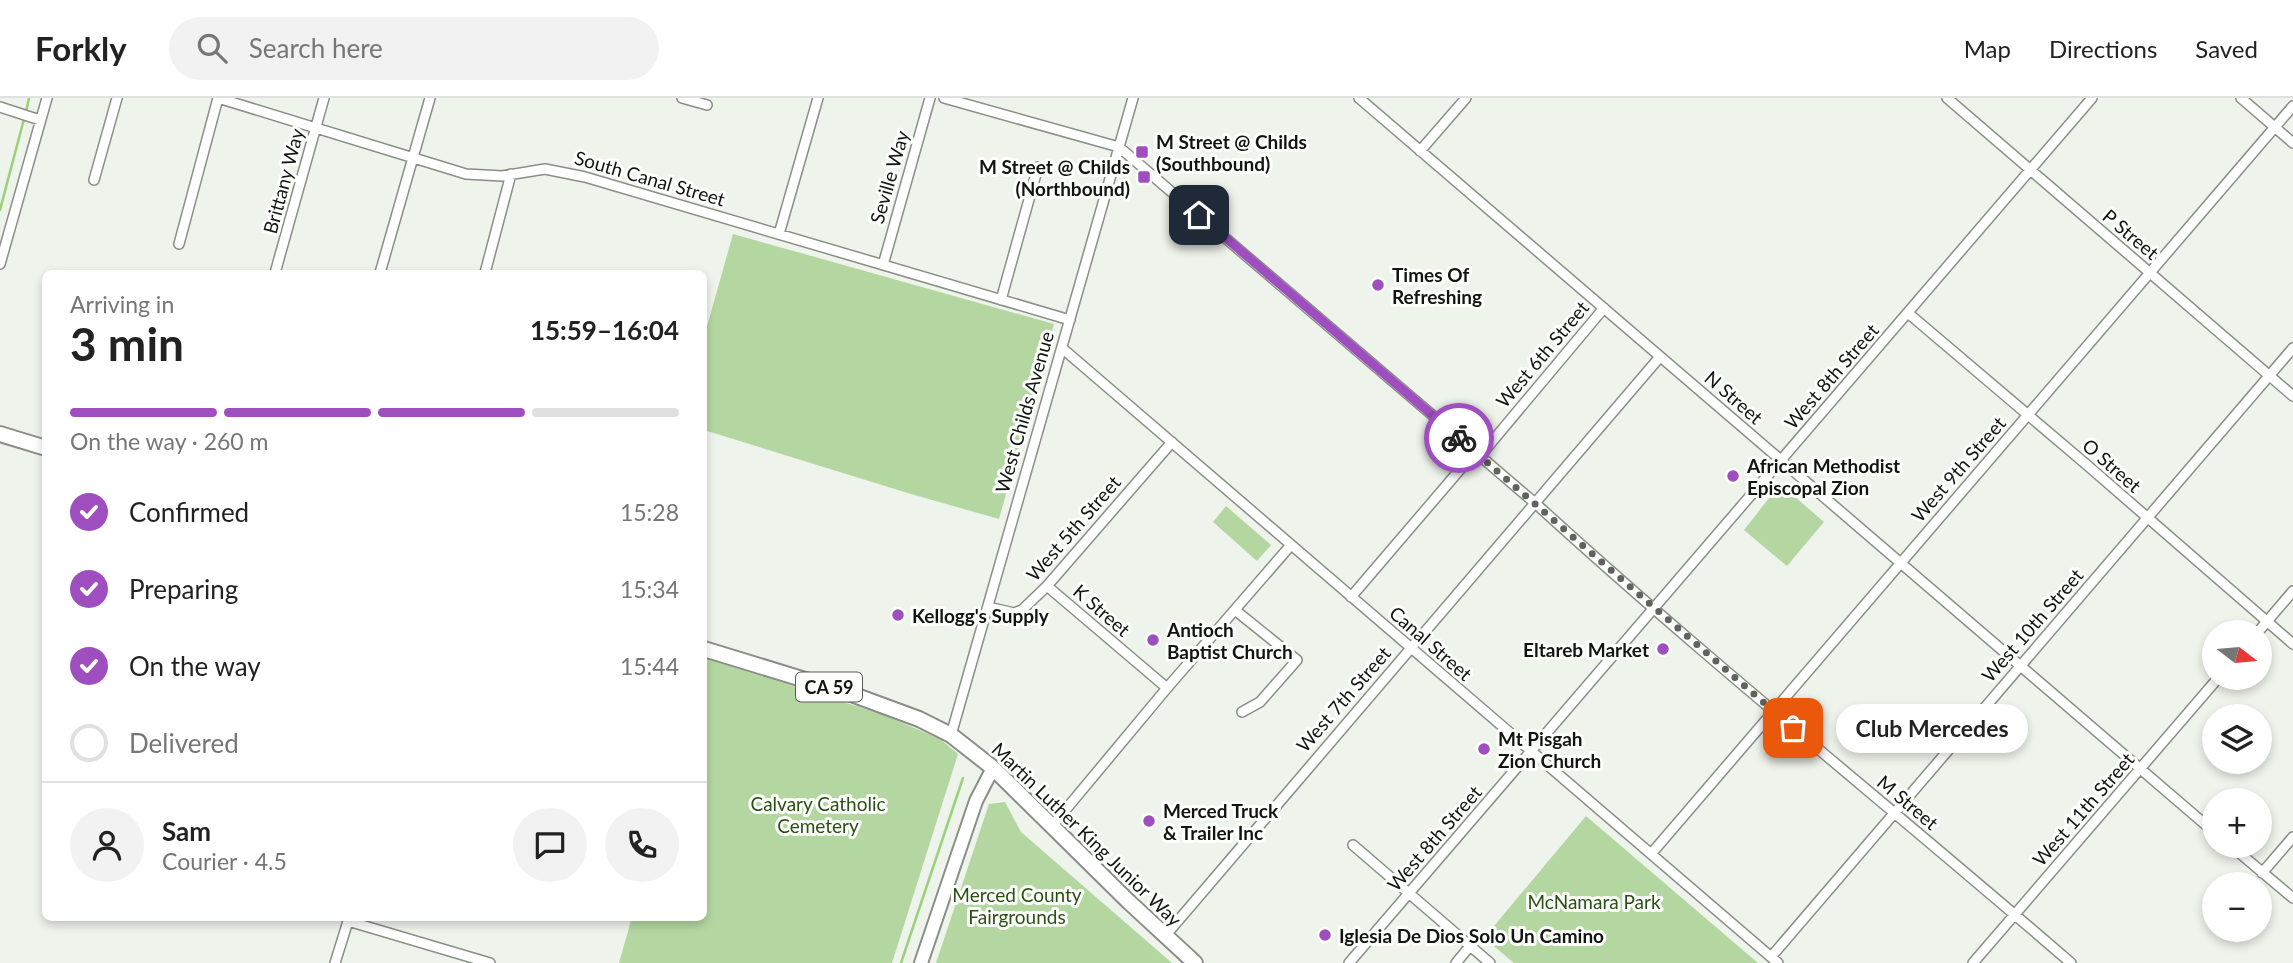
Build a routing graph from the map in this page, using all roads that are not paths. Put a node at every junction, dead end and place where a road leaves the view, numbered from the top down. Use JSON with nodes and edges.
{"nodes":[{"id":1,"x":47,"y":98,"type":"edge"},
{"id":2,"x":117,"y":98,"type":"edge"},
{"id":3,"x":218,"y":98,"type":"edge"},
{"id":4,"x":324,"y":98,"type":"edge"},
{"id":5,"x":430,"y":98,"type":"edge"},
{"id":6,"x":682,"y":98,"type":"edge"},
{"id":7,"x":818,"y":98,"type":"edge"},
{"id":8,"x":930,"y":98,"type":"edge"},
{"id":9,"x":944,"y":98,"type":"edge"},
{"id":10,"x":1133,"y":98,"type":"edge"},
{"id":11,"x":1359,"y":98,"type":"edge"},
{"id":12,"x":1466,"y":98,"type":"edge"},
{"id":13,"x":1947,"y":98,"type":"edge"},
{"id":14,"x":2092,"y":98,"type":"edge"},
{"id":15,"x":2241,"y":98,"type":"edge"},
{"id":16,"x":707,"y":105,"type":"dead end"},
{"id":17,"x":2293,"y":106,"type":"edge"},
{"id":18,"x":0,"y":107,"type":"edge"},
{"id":19,"x":40,"y":120,"type":"junction"},
{"id":20,"x":2275,"y":127,"type":"junction"},
{"id":21,"x":315,"y":128,"type":"junction"},
{"id":22,"x":2293,"y":143,"type":"edge"},
{"id":23,"x":1119,"y":147,"type":"junction"},
{"id":24,"x":1420,"y":151,"type":"junction"},
{"id":25,"x":414,"y":158,"type":"junction"},
{"id":26,"x":1038,"y":167,"type":"dead end"},
{"id":27,"x":2030,"y":170,"type":"junction"},
{"id":28,"x":511,"y":174,"type":"junction"},
{"id":29,"x":94,"y":180,"type":"dead end"},
{"id":30,"x":779,"y":234,"type":"junction"},
{"id":31,"x":179,"y":244,"type":"dead end"},
{"id":32,"x":0,"y":264,"type":"edge"},
{"id":33,"x":883,"y":265,"type":"junction"},
{"id":34,"x":276,"y":270,"type":"edge"},
{"id":35,"x":381,"y":270,"type":"edge"},
{"id":36,"x":486,"y":270,"type":"edge"},
{"id":37,"x":2150,"y":272,"type":"junction"},
{"id":38,"x":1001,"y":300,"type":"junction"},
{"id":39,"x":1604,"y":307,"type":"junction"},
{"id":40,"x":1908,"y":313,"type":"junction"},
{"id":41,"x":1070,"y":320,"type":"junction"},
{"id":42,"x":1062,"y":348,"type":"junction"},
{"id":43,"x":2293,"y":348,"type":"edge"},
{"id":44,"x":1660,"y":358,"type":"junction"},
{"id":45,"x":2270,"y":375,"type":"junction"},
{"id":46,"x":2293,"y":396,"type":"edge"},
{"id":47,"x":2027,"y":415,"type":"junction"},
{"id":48,"x":0,"y":434,"type":"edge"},
{"id":49,"x":1172,"y":442,"type":"junction"},
{"id":50,"x":42,"y":447,"type":"edge"},
{"id":51,"x":1478,"y":454,"type":"junction"},
{"id":52,"x":1780,"y":461,"type":"junction"},
{"id":53,"x":1535,"y":503,"type":"junction"},
{"id":54,"x":2147,"y":519,"type":"junction"},
{"id":55,"x":1291,"y":545,"type":"junction"},
{"id":56,"x":1900,"y":564,"type":"junction"},
{"id":57,"x":1047,"y":586,"type":"junction"},
{"id":58,"x":2293,"y":591,"type":"edge"},
{"id":59,"x":1351,"y":597,"type":"junction"},
{"id":60,"x":988,"y":607,"type":"junction"},
{"id":61,"x":1654,"y":608,"type":"junction"},
{"id":62,"x":1235,"y":610,"type":"junction"},
{"id":63,"x":2265,"y":620,"type":"edge"},
{"id":64,"x":2269,"y":620,"type":"edge"},
{"id":65,"x":2272,"y":626,"type":"edge"},
{"id":66,"x":2293,"y":644,"type":"edge"},
{"id":67,"x":1410,"y":647,"type":"junction"},
{"id":68,"x":707,"y":650,"type":"edge"},
{"id":69,"x":2020,"y":666,"type":"junction"},
{"id":70,"x":1167,"y":688,"type":"junction"},
{"id":71,"x":2208,"y":690,"type":"edge"},
{"id":72,"x":1773,"y":711,"type":"junction"},
{"id":73,"x":1242,"y":712,"type":"dead end"},
{"id":74,"x":951,"y":735,"type":"junction"},
{"id":75,"x":1531,"y":751,"type":"junction"},
{"id":76,"x":993,"y":768,"type":"junction"},
{"id":77,"x":2140,"y":769,"type":"junction"},
{"id":78,"x":1894,"y":814,"type":"junction"},
{"id":79,"x":2202,"y":822,"type":"edge"},
{"id":80,"x":1052,"y":826,"type":"junction"},
{"id":81,"x":2293,"y":837,"type":"edge"},
{"id":82,"x":1353,"y":845,"type":"dead end"},
{"id":83,"x":1651,"y":853,"type":"junction"},
{"id":84,"x":2245,"y":858,"type":"edge"},
{"id":85,"x":2261,"y":872,"type":"edge"},
{"id":86,"x":2263,"y":872,"type":"edge"},
{"id":87,"x":2272,"y":881,"type":"edge"},
{"id":88,"x":1409,"y":893,"type":"junction"},
{"id":89,"x":2293,"y":898,"type":"edge"},
{"id":90,"x":2015,"y":914,"type":"junction"},
{"id":91,"x":348,"y":921,"type":"edge"},
{"id":92,"x":355,"y":921,"type":"edge"},
{"id":93,"x":1165,"y":936,"type":"junction"},
{"id":94,"x":1470,"y":946,"type":"junction"},
{"id":95,"x":1775,"y":960,"type":"edge"},
{"id":96,"x":335,"y":963,"type":"edge"},
{"id":97,"x":491,"y":963,"type":"edge"},
{"id":98,"x":921,"y":963,"type":"edge"},
{"id":99,"x":1195,"y":963,"type":"edge"},
{"id":100,"x":1349,"y":963,"type":"edge"},
{"id":101,"x":1455,"y":963,"type":"edge"},
{"id":102,"x":1490,"y":963,"type":"edge"},
{"id":103,"x":1973,"y":963,"type":"edge"},
{"id":104,"x":2071,"y":963,"type":"edge"}],
"edges":[{"from":1,"to":19,"type":"street"},
{"from":2,"to":29,"type":"street"},
{"from":3,"to":21,"type":"street","name":"South Canal Street"},
{"from":3,"to":31,"type":"street"},
{"from":4,"to":21,"type":"street","name":"Brittany Way"},
{"from":5,"to":25,"type":"street"},
{"from":6,"to":16,"type":"street"},
{"from":7,"to":30,"type":"street"},
{"from":8,"to":33,"type":"street","name":"Seville Way"},
{"from":9,"to":23,"type":"street"},
{"from":10,"to":23,"type":"street","name":"West Childs Avenue"},
{"from":11,"to":24,"type":"street","name":"N Street"},
{"from":12,"to":24,"type":"street"},
{"from":13,"to":27,"type":"street","name":"P Street"},
{"from":14,"to":27,"type":"street","name":"West 8th Street"},
{"from":15,"to":20,"type":"street"},
{"from":17,"to":20,"type":"street","name":"West 9th Street"},
{"from":18,"to":19,"type":"street"},
{"from":19,"to":32,"type":"street"},
{"from":20,"to":22,"type":"street"},
{"from":20,"to":37,"type":"street","name":"West 9th Street"},
{"from":21,"to":25,"type":"street","name":"South Canal Street"},
{"from":21,"to":34,"type":"street","name":"Brittany Way"},
{"from":23,"to":41,"type":"street","name":"West Childs Avenue"},
{"from":23,"to":51,"type":"street","name":"M Street"},
{"from":24,"to":39,"type":"street","name":"N Street"},
{"from":25,"to":28,"type":"street","name":"South Canal Street"},
{"from":25,"to":35,"type":"street"},
{"from":26,"to":38,"type":"street"},
{"from":27,"to":37,"type":"street","name":"P Street"},
{"from":27,"to":40,"type":"street","name":"West 8th Street"},
{"from":28,"to":30,"type":"street","name":"South Canal Street"},
{"from":28,"to":36,"type":"street"},
{"from":30,"to":33,"type":"street","name":"South Canal Street"},
{"from":33,"to":38,"type":"street","name":"South Canal Street"},
{"from":37,"to":45,"type":"street","name":"P Street"},
{"from":37,"to":47,"type":"street","name":"West 9th Street"},
{"from":38,"to":41,"type":"street","name":"South Canal Street"},
{"from":39,"to":44,"type":"street","name":"N Street"},
{"from":39,"to":51,"type":"street","name":"West 6th Street"},
{"from":40,"to":47,"type":"street","name":"O Street"},
{"from":40,"to":52,"type":"street","name":"West 8th Street"},
{"from":41,"to":42,"type":"street","name":"West Childs Avenue"},
{"from":42,"to":49,"type":"street","name":"Canal Street"},
{"from":42,"to":60,"type":"street","name":"West Childs Avenue"},
{"from":43,"to":45,"type":"street","name":"West 10th Street"},
{"from":44,"to":52,"type":"street","name":"N Street"},
{"from":44,"to":53,"type":"street","name":"West 7th Street"},
{"from":45,"to":46,"type":"street","name":"P Street"},
{"from":45,"to":54,"type":"street","name":"West 10th Street"},
{"from":47,"to":54,"type":"street","name":"O Street"},
{"from":47,"to":56,"type":"street","name":"West 9th Street"},
{"from":48,"to":50,"type":"highway"},
{"from":49,"to":55,"type":"street","name":"Canal Street"},
{"from":49,"to":57,"type":"street","name":"West 5th Street"},
{"from":51,"to":53,"type":"street","name":"M Street"},
{"from":51,"to":59,"type":"street","name":"West 6th Street"},
{"from":52,"to":56,"type":"street","name":"N Street"},
{"from":52,"to":61,"type":"street","name":"West 8th Street"},
{"from":53,"to":61,"type":"street","name":"M Street"},
{"from":53,"to":67,"type":"street","name":"West 7th Street"},
{"from":54,"to":63,"type":"street","name":"O Street"},
{"from":54,"to":69,"type":"street","name":"West 10th Street"},
{"from":55,"to":59,"type":"street","name":"Canal Street"},
{"from":55,"to":62,"type":"street"},
{"from":56,"to":69,"type":"street","name":"N Street"},
{"from":56,"to":72,"type":"street","name":"West 9th Street"},
{"from":57,"to":60,"type":"street","name":"West 5th Street"},
{"from":57,"to":70,"type":"street","name":"K Street"},
{"from":58,"to":64,"type":"street"},
{"from":59,"to":67,"type":"street","name":"Canal Street"},
{"from":60,"to":74,"type":"street","name":"West Childs Avenue"},
{"from":61,"to":72,"type":"street","name":"M Street"},
{"from":61,"to":75,"type":"street","name":"West 8th Street"},
{"from":62,"to":70,"type":"street"},
{"from":62,"to":73,"type":"street"},
{"from":65,"to":66,"type":"street","name":"O Street"},
{"from":67,"to":75,"type":"street","name":"Canal Street"},
{"from":67,"to":93,"type":"street","name":"West 7th Street"},
{"from":68,"to":74,"type":"highway","number":"CA 59"},
{"from":69,"to":77,"type":"street","name":"N Street"},
{"from":69,"to":78,"type":"street","name":"West 10th Street"},
{"from":70,"to":80,"type":"street"},
{"from":71,"to":77,"type":"street","name":"West 11th Street"},
{"from":72,"to":78,"type":"street","name":"M Street"},
{"from":72,"to":83,"type":"street","name":"West 9th Street"},
{"from":74,"to":76,"type":"highway","name":"Martin Luther King Junior Way","number":"CA 59"},
{"from":75,"to":83,"type":"street","name":"Canal Street"},
{"from":75,"to":88,"type":"street","name":"West 8th Street"},
{"from":76,"to":80,"type":"highway","name":"Martin Luther King Junior Way","number":"CA 59"},
{"from":76,"to":98,"type":"main road"},
{"from":77,"to":79,"type":"street","name":"N Street"},
{"from":77,"to":90,"type":"street","name":"West 11th Street"},
{"from":78,"to":90,"type":"street","name":"M Street"},
{"from":78,"to":95,"type":"street","name":"West 10th Street"},
{"from":80,"to":93,"type":"highway","name":"Martin Luther King Junior Way","number":"CA 59"},
{"from":81,"to":86,"type":"street"},
{"from":82,"to":88,"type":"street"},
{"from":83,"to":95,"type":"street","name":"Canal Street"},
{"from":84,"to":85,"type":"street"},
{"from":87,"to":89,"type":"street"},
{"from":88,"to":94,"type":"street"},
{"from":88,"to":100,"type":"street","name":"West 8th Street"},
{"from":90,"to":103,"type":"street","name":"West 11th Street"},
{"from":90,"to":104,"type":"street","name":"M Street"},
{"from":91,"to":96,"type":"street"},
{"from":92,"to":97,"type":"street"},
{"from":93,"to":99,"type":"highway","name":"Martin Luther King Junior Way","number":"CA 59"},
{"from":94,"to":101,"type":"street"},
{"from":94,"to":102,"type":"street"}]}
